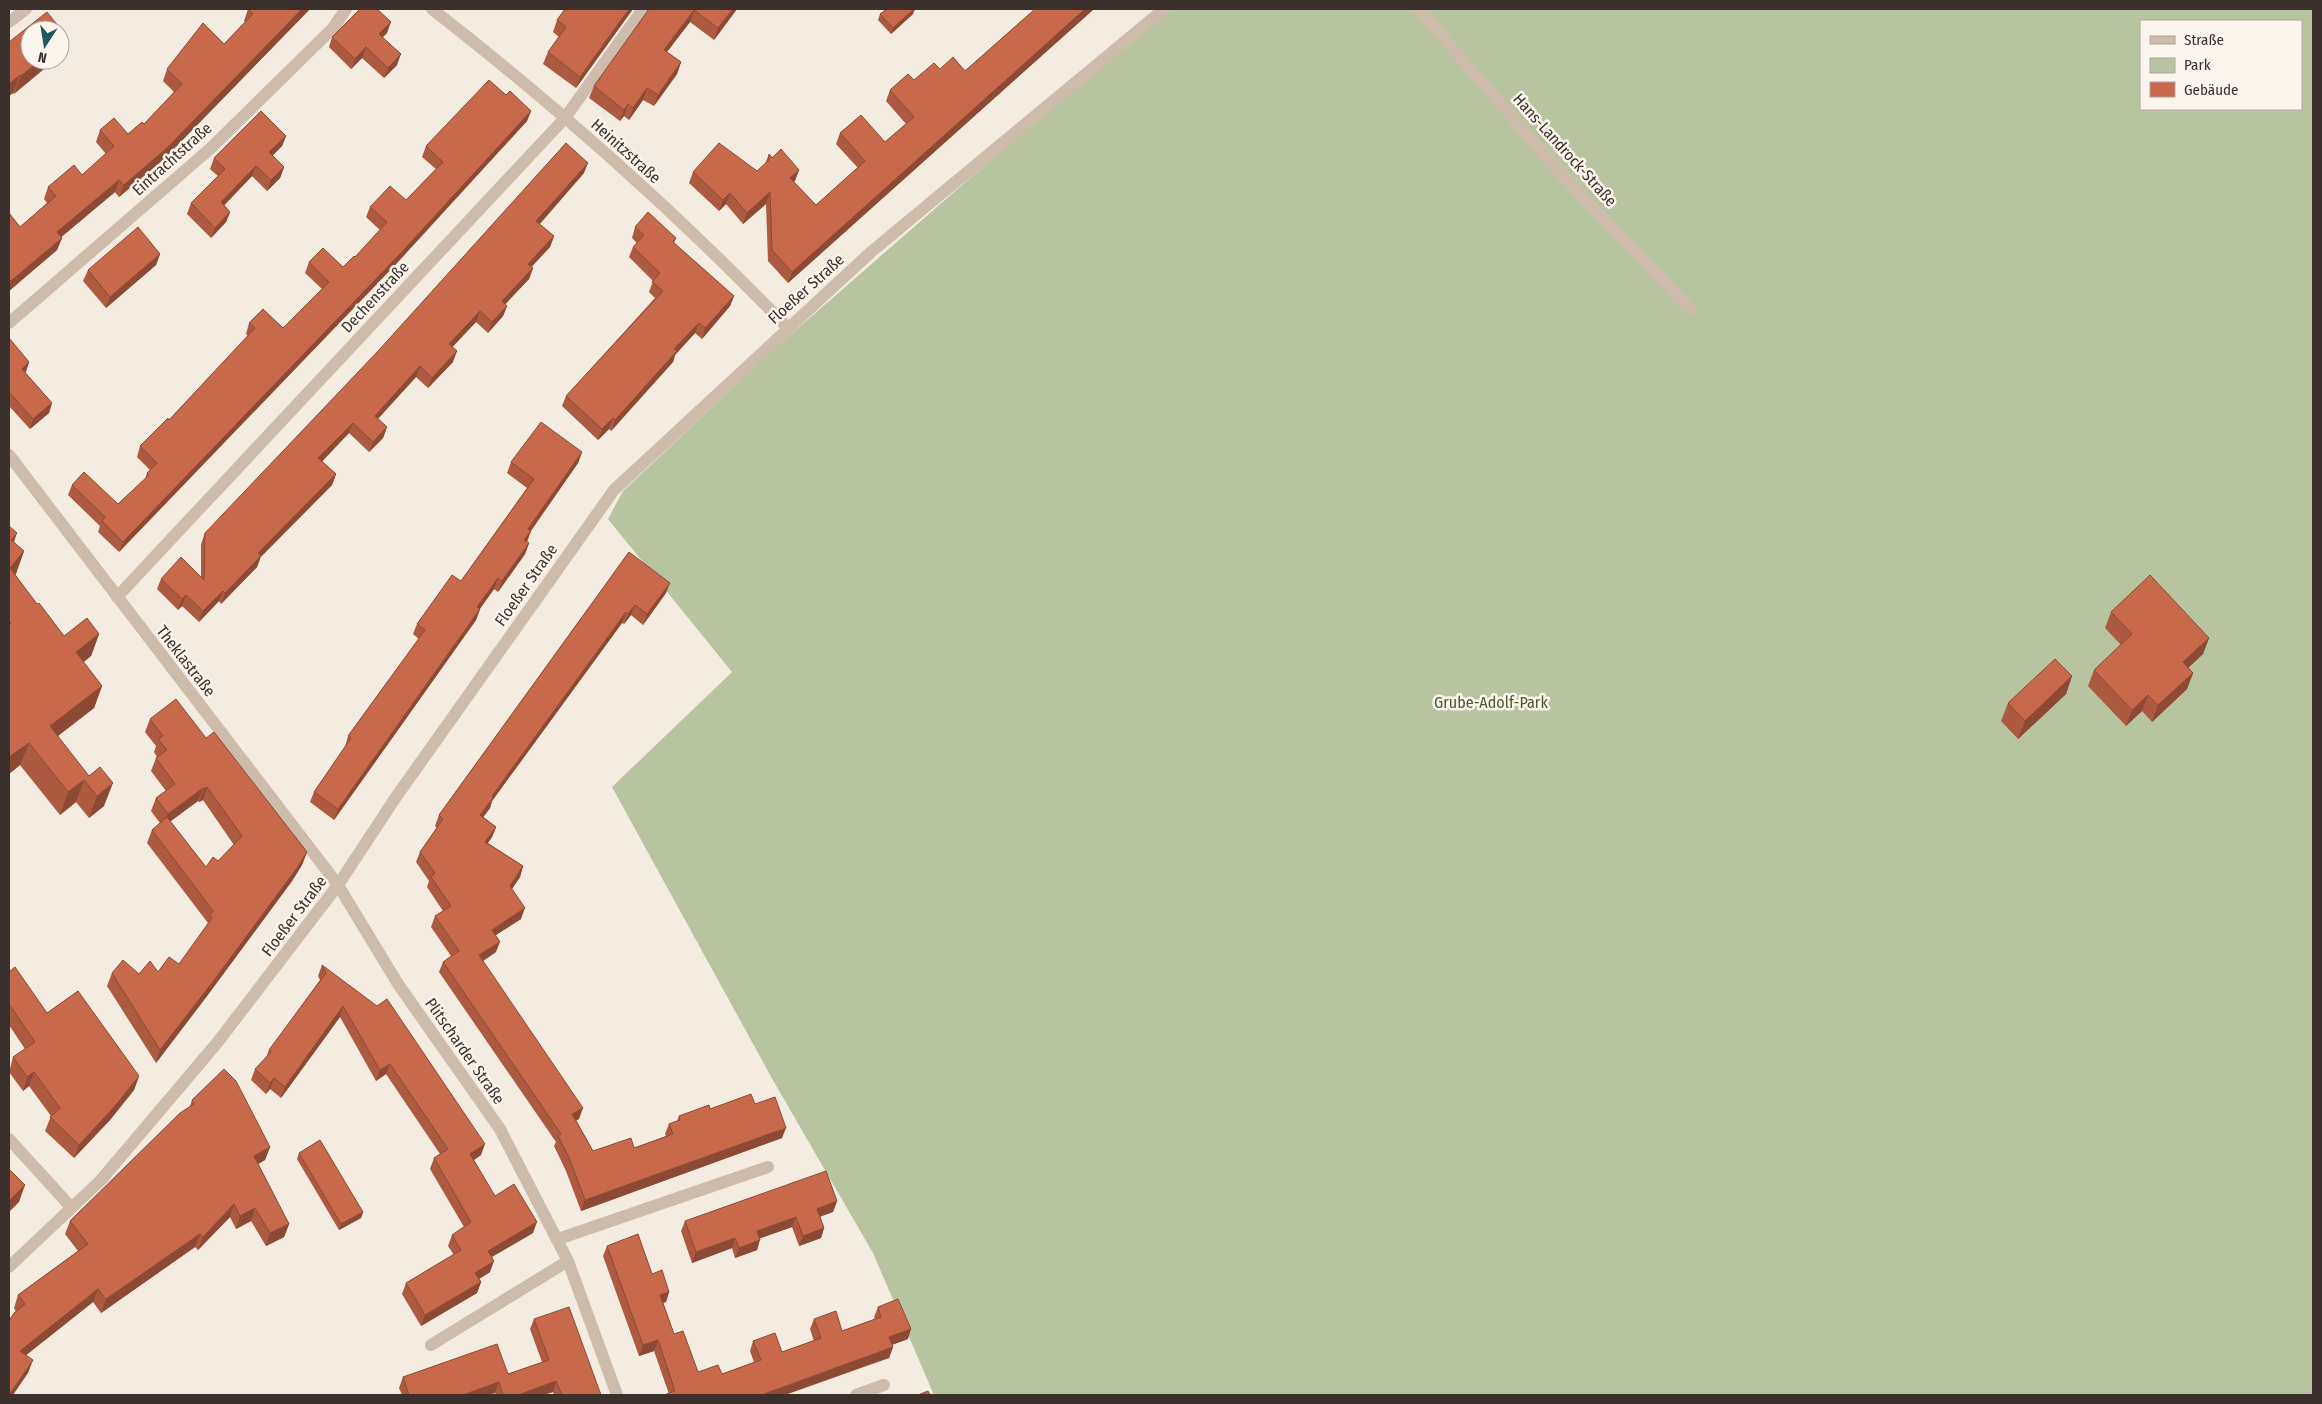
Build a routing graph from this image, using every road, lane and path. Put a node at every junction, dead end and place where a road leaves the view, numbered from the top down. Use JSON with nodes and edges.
{"nodes":[{"id":1,"x":26,"y":9,"type":"edge"},
{"id":2,"x":346,"y":9,"type":"edge"},
{"id":3,"x":432,"y":9,"type":"edge"},
{"id":4,"x":642,"y":9,"type":"edge"},
{"id":5,"x":1164,"y":9,"type":"edge"},
{"id":6,"x":1419,"y":9,"type":"edge"},
{"id":7,"x":9,"y":22,"type":"edge"},
{"id":8,"x":565,"y":118,"type":"junction"},
{"id":9,"x":1690,"y":309,"type":"dead end"},
{"id":10,"x":9,"y":323,"type":"edge"},
{"id":11,"x":788,"y":327,"type":"junction"},
{"id":12,"x":9,"y":455,"type":"edge"},
{"id":13,"x":117,"y":597,"type":"junction"},
{"id":14,"x":338,"y":886,"type":"junction"},
{"id":15,"x":9,"y":1139,"type":"edge"},
{"id":16,"x":768,"y":1167,"type":"dead end"},
{"id":17,"x":71,"y":1207,"type":"junction"},
{"id":18,"x":558,"y":1239,"type":"junction"},
{"id":19,"x":568,"y":1260,"type":"junction"},
{"id":20,"x":9,"y":1267,"type":"edge"},
{"id":21,"x":431,"y":1345,"type":"dead end"},
{"id":22,"x":884,"y":1386,"type":"dead end"},
{"id":23,"x":617,"y":1395,"type":"edge"},
{"id":24,"x":856,"y":1395,"type":"edge"}],
"edges":[{"from":1,"to":7,"type":"street"},
{"from":2,"to":10,"type":"street","name":"Eintrachtstraße"},
{"from":3,"to":8,"type":"street","name":"Heinitzstraße"},
{"from":4,"to":8,"type":"street","name":"Dechenstraße"},
{"from":5,"to":11,"type":"street","name":"Floeßer Straße"},
{"from":6,"to":9,"type":"street","name":"Hans-Landrock-Straße"},
{"from":8,"to":11,"type":"street","name":"Heinitzstraße"},
{"from":8,"to":13,"type":"street","name":"Dechenstraße"},
{"from":11,"to":14,"type":"street","name":"Floeßer Straße"},
{"from":12,"to":13,"type":"street","name":"Theklastraße"},
{"from":13,"to":14,"type":"street","name":"Theklastraße"},
{"from":14,"to":17,"type":"street","name":"Floeßer Straße"},
{"from":14,"to":18,"type":"street","name":"Plitscharder Straße"},
{"from":15,"to":17,"type":"street"},
{"from":16,"to":18,"type":"street"},
{"from":17,"to":20,"type":"street","name":"Floeßer Straße"},
{"from":18,"to":19,"type":"street","name":"Plitscharder Straße"},
{"from":19,"to":21,"type":"street"},
{"from":19,"to":23,"type":"street","name":"Plitscharder Straße"},
{"from":22,"to":24,"type":"street"}]}
